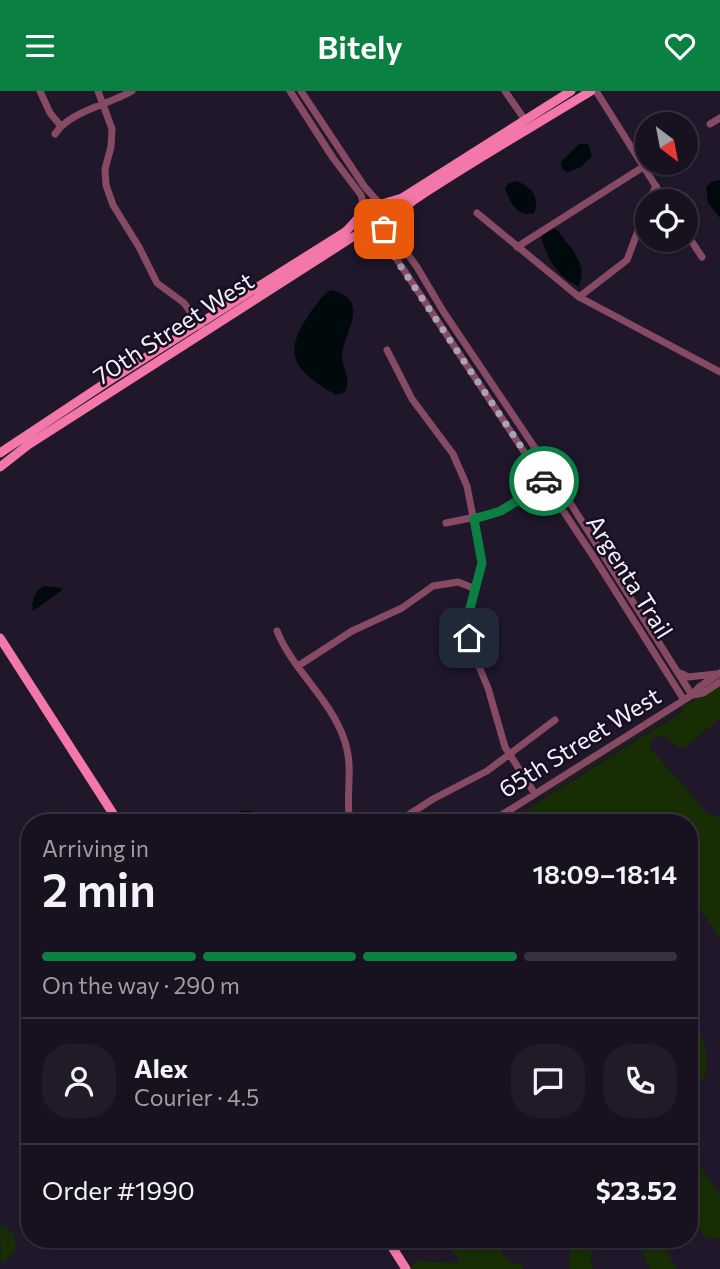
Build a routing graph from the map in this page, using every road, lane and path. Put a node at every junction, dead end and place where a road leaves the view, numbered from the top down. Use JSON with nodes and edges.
{"nodes":[{"id":1,"x":40,"y":91,"type":"edge"},
{"id":2,"x":98,"y":91,"type":"edge"},
{"id":3,"x":132,"y":91,"type":"edge"},
{"id":4,"x":290,"y":91,"type":"edge"},
{"id":5,"x":301,"y":91,"type":"edge"},
{"id":6,"x":505,"y":91,"type":"edge"},
{"id":7,"x":571,"y":91,"type":"edge"},
{"id":8,"x":593,"y":91,"type":"edge"},
{"id":9,"x":104,"y":105,"type":"junction"},
{"id":10,"x":720,"y":118,"type":"edge"},
{"id":11,"x":525,"y":120,"type":"junction"},
{"id":12,"x":710,"y":124,"type":"dead end"},
{"id":13,"x":60,"y":125,"type":"junction"},
{"id":14,"x":55,"y":134,"type":"dead end"},
{"id":15,"x":635,"y":155,"type":"edge"},
{"id":16,"x":635,"y":172,"type":"edge"},
{"id":17,"x":648,"y":175,"type":"edge"},
{"id":18,"x":656,"y":186,"type":"junction"},
{"id":19,"x":655,"y":189,"type":"edge"},
{"id":20,"x":658,"y":189,"type":"edge"},
{"id":21,"x":381,"y":204,"type":"junction"},
{"id":22,"x":365,"y":213,"type":"junction"},
{"id":23,"x":477,"y":213,"type":"dead end"},
{"id":24,"x":389,"y":225,"type":"junction"},
{"id":25,"x":374,"y":230,"type":"junction"},
{"id":26,"x":635,"y":238,"type":"edge"},
{"id":27,"x":517,"y":247,"type":"junction"},
{"id":28,"x":698,"y":251,"type":"edge"},
{"id":29,"x":702,"y":257,"type":"dead end"},
{"id":30,"x":579,"y":297,"type":"junction"},
{"id":31,"x":202,"y":328,"type":"junction"},
{"id":32,"x":387,"y":350,"type":"dead end"},
{"id":33,"x":720,"y":372,"type":"edge"},
{"id":34,"x":0,"y":453,"type":"edge"},
{"id":35,"x":0,"y":467,"type":"edge"},
{"id":36,"x":545,"y":483,"type":"junction"},
{"id":37,"x":474,"y":519,"type":"junction"},
{"id":38,"x":446,"y":523,"type":"dead end"},
{"id":39,"x":592,"y":538,"type":"junction"},
{"id":40,"x":476,"y":589,"type":"junction"},
{"id":41,"x":277,"y":631,"type":"dead end"},
{"id":42,"x":0,"y":638,"type":"edge"},
{"id":43,"x":298,"y":666,"type":"junction"},
{"id":44,"x":676,"y":669,"type":"junction"},
{"id":45,"x":720,"y":673,"type":"edge"},
{"id":46,"x":720,"y":682,"type":"edge"},
{"id":47,"x":692,"y":695,"type":"junction"},
{"id":48,"x":684,"y":700,"type":"junction"},
{"id":49,"x":555,"y":720,"type":"dead end"},
{"id":50,"x":509,"y":755,"type":"junction"},
{"id":51,"x":535,"y":794,"type":"junction"},
{"id":52,"x":113,"y":814,"type":"edge"},
{"id":53,"x":349,"y":814,"type":"edge"},
{"id":54,"x":410,"y":814,"type":"edge"},
{"id":55,"x":503,"y":814,"type":"edge"},
{"id":56,"x":393,"y":1248,"type":"edge"},
{"id":57,"x":406,"y":1269,"type":"edge"}],
"edges":[{"from":1,"to":13,"type":"street"},
{"from":2,"to":9,"type":"street"},
{"from":3,"to":9,"type":"street"},
{"from":4,"to":22,"type":"street"},
{"from":5,"to":21,"type":"street"},
{"from":6,"to":11,"type":"street"},
{"from":7,"to":11,"type":"main road"},
{"from":8,"to":15,"type":"street"},
{"from":8,"to":24,"type":"main road"},
{"from":9,"to":13,"type":"street"},
{"from":9,"to":31,"type":"street"},
{"from":10,"to":12,"type":"street"},
{"from":11,"to":21,"type":"main road"},
{"from":13,"to":14,"type":"street"},
{"from":16,"to":27,"type":"street"},
{"from":17,"to":18,"type":"street"},
{"from":18,"to":19,"type":"street"},
{"from":18,"to":20,"type":"street"},
{"from":21,"to":22,"type":"main road"},
{"from":21,"to":24,"type":"main road"},
{"from":22,"to":25,"type":"main road"},
{"from":22,"to":31,"type":"main road","name":"70th Street West"},
{"from":23,"to":27,"type":"street"},
{"from":24,"to":25,"type":"main road"},
{"from":24,"to":39,"type":"street","name":"Argenta Trail"},
{"from":25,"to":31,"type":"main road","name":"70th Street West"},
{"from":25,"to":36,"type":"street","name":"Argenta Trail"},
{"from":26,"to":30,"type":"street"},
{"from":27,"to":30,"type":"street"},
{"from":28,"to":29,"type":"street"},
{"from":30,"to":33,"type":"street"},
{"from":31,"to":34,"type":"main road","name":"70th Street West"},
{"from":31,"to":35,"type":"main road","name":"70th Street West"},
{"from":32,"to":37,"type":"street"},
{"from":36,"to":37,"type":"street"},
{"from":36,"to":39,"type":"street"},
{"from":36,"to":48,"type":"street","name":"Argenta Trail"},
{"from":37,"to":38,"type":"street"},
{"from":37,"to":40,"type":"street"},
{"from":39,"to":44,"type":"street","name":"Argenta Trail"},
{"from":40,"to":43,"type":"street"},
{"from":40,"to":50,"type":"street"},
{"from":41,"to":43,"type":"street"},
{"from":42,"to":52,"type":"main road"},
{"from":43,"to":53,"type":"street"},
{"from":44,"to":45,"type":"street"},
{"from":44,"to":47,"type":"street","name":"Argenta Trail"},
{"from":45,"to":47,"type":"street","name":"65th Street West"},
{"from":46,"to":47,"type":"street","name":"65th Street West"},
{"from":47,"to":48,"type":"street","name":"65th Street West"},
{"from":48,"to":51,"type":"street","name":"65th Street West"},
{"from":49,"to":50,"type":"street"},
{"from":50,"to":51,"type":"street"},
{"from":50,"to":54,"type":"street"},
{"from":51,"to":55,"type":"street","name":"65th Street West"},
{"from":56,"to":57,"type":"main road"}]}
